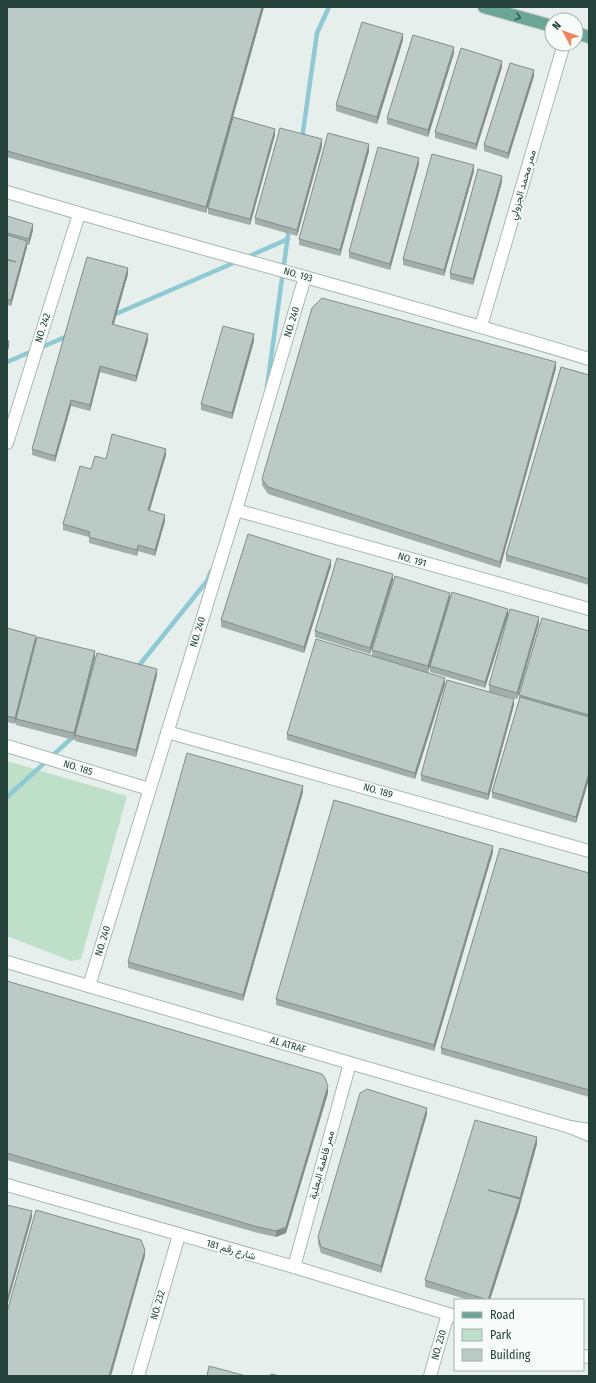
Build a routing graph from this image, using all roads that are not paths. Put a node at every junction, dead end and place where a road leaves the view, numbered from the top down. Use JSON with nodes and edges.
{"nodes":[{"id":1,"x":484,"y":7,"type":"edge"},
{"id":2,"x":544,"y":24,"type":"edge"},
{"id":3,"x":562,"y":52,"type":"edge"},
{"id":4,"x":7,"y":192,"type":"edge"},
{"id":5,"x":79,"y":214,"type":"junction"},
{"id":6,"x":305,"y":277,"type":"junction"},
{"id":7,"x":481,"y":326,"type":"junction"},
{"id":8,"x":589,"y":359,"type":"edge"},
{"id":9,"x":7,"y":443,"type":"edge"},
{"id":10,"x":236,"y":510,"type":"junction"},
{"id":11,"x":589,"y":609,"type":"edge"},
{"id":12,"x":167,"y":732,"type":"junction"},
{"id":13,"x":7,"y":746,"type":"edge"},
{"id":14,"x":149,"y":789,"type":"junction"},
{"id":15,"x":589,"y":851,"type":"edge"},
{"id":16,"x":7,"y":962,"type":"edge"},
{"id":17,"x":89,"y":986,"type":"junction"},
{"id":18,"x":350,"y":1063,"type":"junction"},
{"id":19,"x":570,"y":1127,"type":"junction"},
{"id":20,"x":589,"y":1130,"type":"edge"},
{"id":21,"x":589,"y":1135,"type":"edge"},
{"id":22,"x":7,"y":1185,"type":"edge"},
{"id":23,"x":179,"y":1235,"type":"junction"},
{"id":24,"x":294,"y":1267,"type":"junction"},
{"id":25,"x":452,"y":1315,"type":"edge"},
{"id":26,"x":138,"y":1376,"type":"edge"},
{"id":27,"x":430,"y":1376,"type":"edge"}],
"edges":[{"from":1,"to":2,"type":"main road","one_way":true},
{"from":3,"to":7,"type":"street","name":"ممر محمد الجزولي"},
{"from":4,"to":5,"type":"street","name":"NO. 193"},
{"from":5,"to":6,"type":"street","name":"NO. 193"},
{"from":5,"to":9,"type":"street","name":"NO. 242"},
{"from":6,"to":7,"type":"street","name":"NO. 193"},
{"from":6,"to":10,"type":"street","name":"NO. 240"},
{"from":7,"to":8,"type":"street","name":"NO. 193"},
{"from":10,"to":11,"type":"street","name":"NO. 191"},
{"from":10,"to":12,"type":"street","name":"NO. 240"},
{"from":12,"to":14,"type":"street","name":"NO. 240"},
{"from":12,"to":15,"type":"street","name":"NO. 189"},
{"from":13,"to":14,"type":"street","name":"NO. 185"},
{"from":14,"to":17,"type":"street","name":"NO. 240"},
{"from":16,"to":17,"type":"street","name":"AL ATRAF"},
{"from":17,"to":18,"type":"street","name":"AL ATRAF"},
{"from":18,"to":19,"type":"street","name":"AL ATRAF"},
{"from":18,"to":24,"type":"street","name":"ممر فاطمة البعلية"},
{"from":19,"to":20,"type":"street","name":"AL ATRAF"},
{"from":19,"to":21,"type":"street","name":"AL ATRAF"},
{"from":22,"to":23,"type":"street","name":"شارع رقم 181"},
{"from":23,"to":24,"type":"street","name":"شارع رقم 181"},
{"from":23,"to":26,"type":"street","name":"NO. 232"},
{"from":24,"to":25,"type":"street","name":"شارع رقم 181"},
{"from":25,"to":27,"type":"street","name":"NO. 230"}]}
